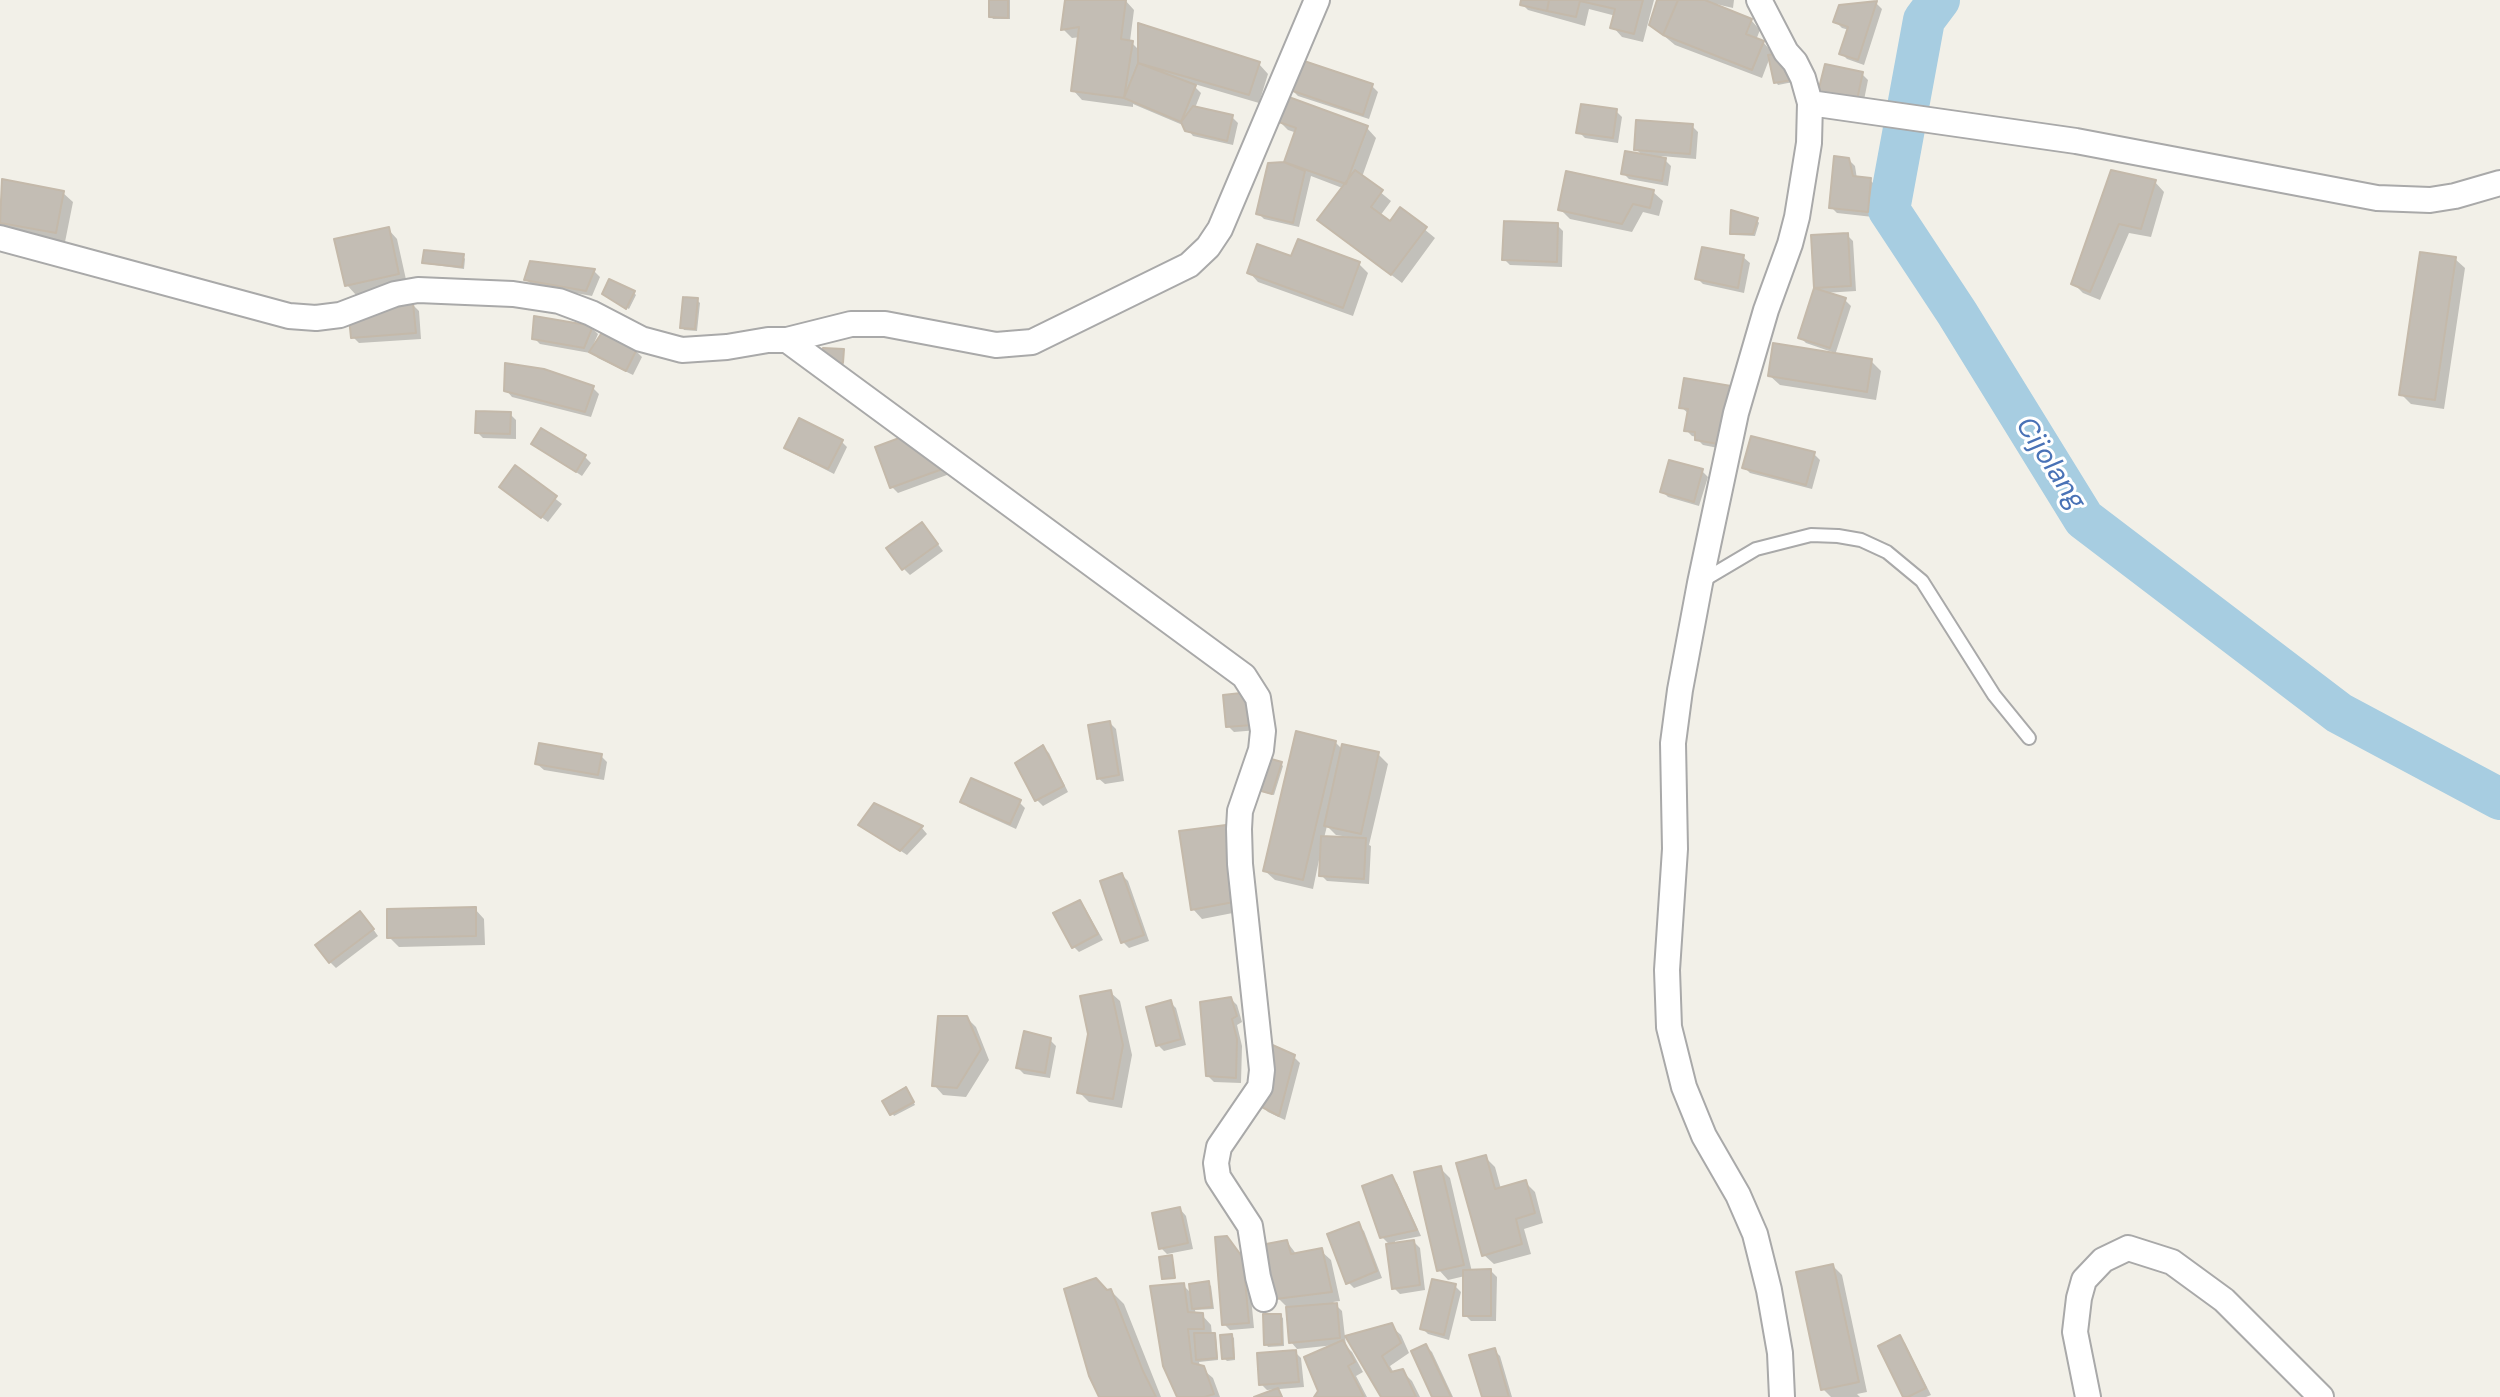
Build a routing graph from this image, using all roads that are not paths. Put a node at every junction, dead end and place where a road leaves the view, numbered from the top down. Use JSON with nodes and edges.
{"nodes":[{"id":1,"x":1317,"y":0,"type":"edge"},
{"id":2,"x":1759,"y":0,"type":"edge"},
{"id":3,"x":1810,"y":103,"type":"junction"},
{"id":4,"x":2500,"y":183,"type":"edge"},
{"id":5,"x":0,"y":238,"type":"edge"},
{"id":6,"x":787,"y":340,"type":"junction"},
{"id":7,"x":1700,"y":583,"type":"junction"},
{"id":8,"x":2029,"y":738,"type":"dead end"},
{"id":9,"x":1264,"y":1299,"type":"dead end"},
{"id":10,"x":1782,"y":1397,"type":"edge"},
{"id":11,"x":2088,"y":1397,"type":"edge"},
{"id":12,"x":2321,"y":1397,"type":"edge"}],
"edges":[{"from":1,"to":6,"type":"street"},
{"from":2,"to":3,"type":"street"},
{"from":3,"to":4,"type":"street"},
{"from":3,"to":7,"type":"street"},
{"from":5,"to":6,"type":"street"},
{"from":6,"to":9,"type":"street"},
{"from":7,"to":8,"type":"lane"},
{"from":7,"to":10,"type":"street"},
{"from":11,"to":12,"type":"street"}]}
